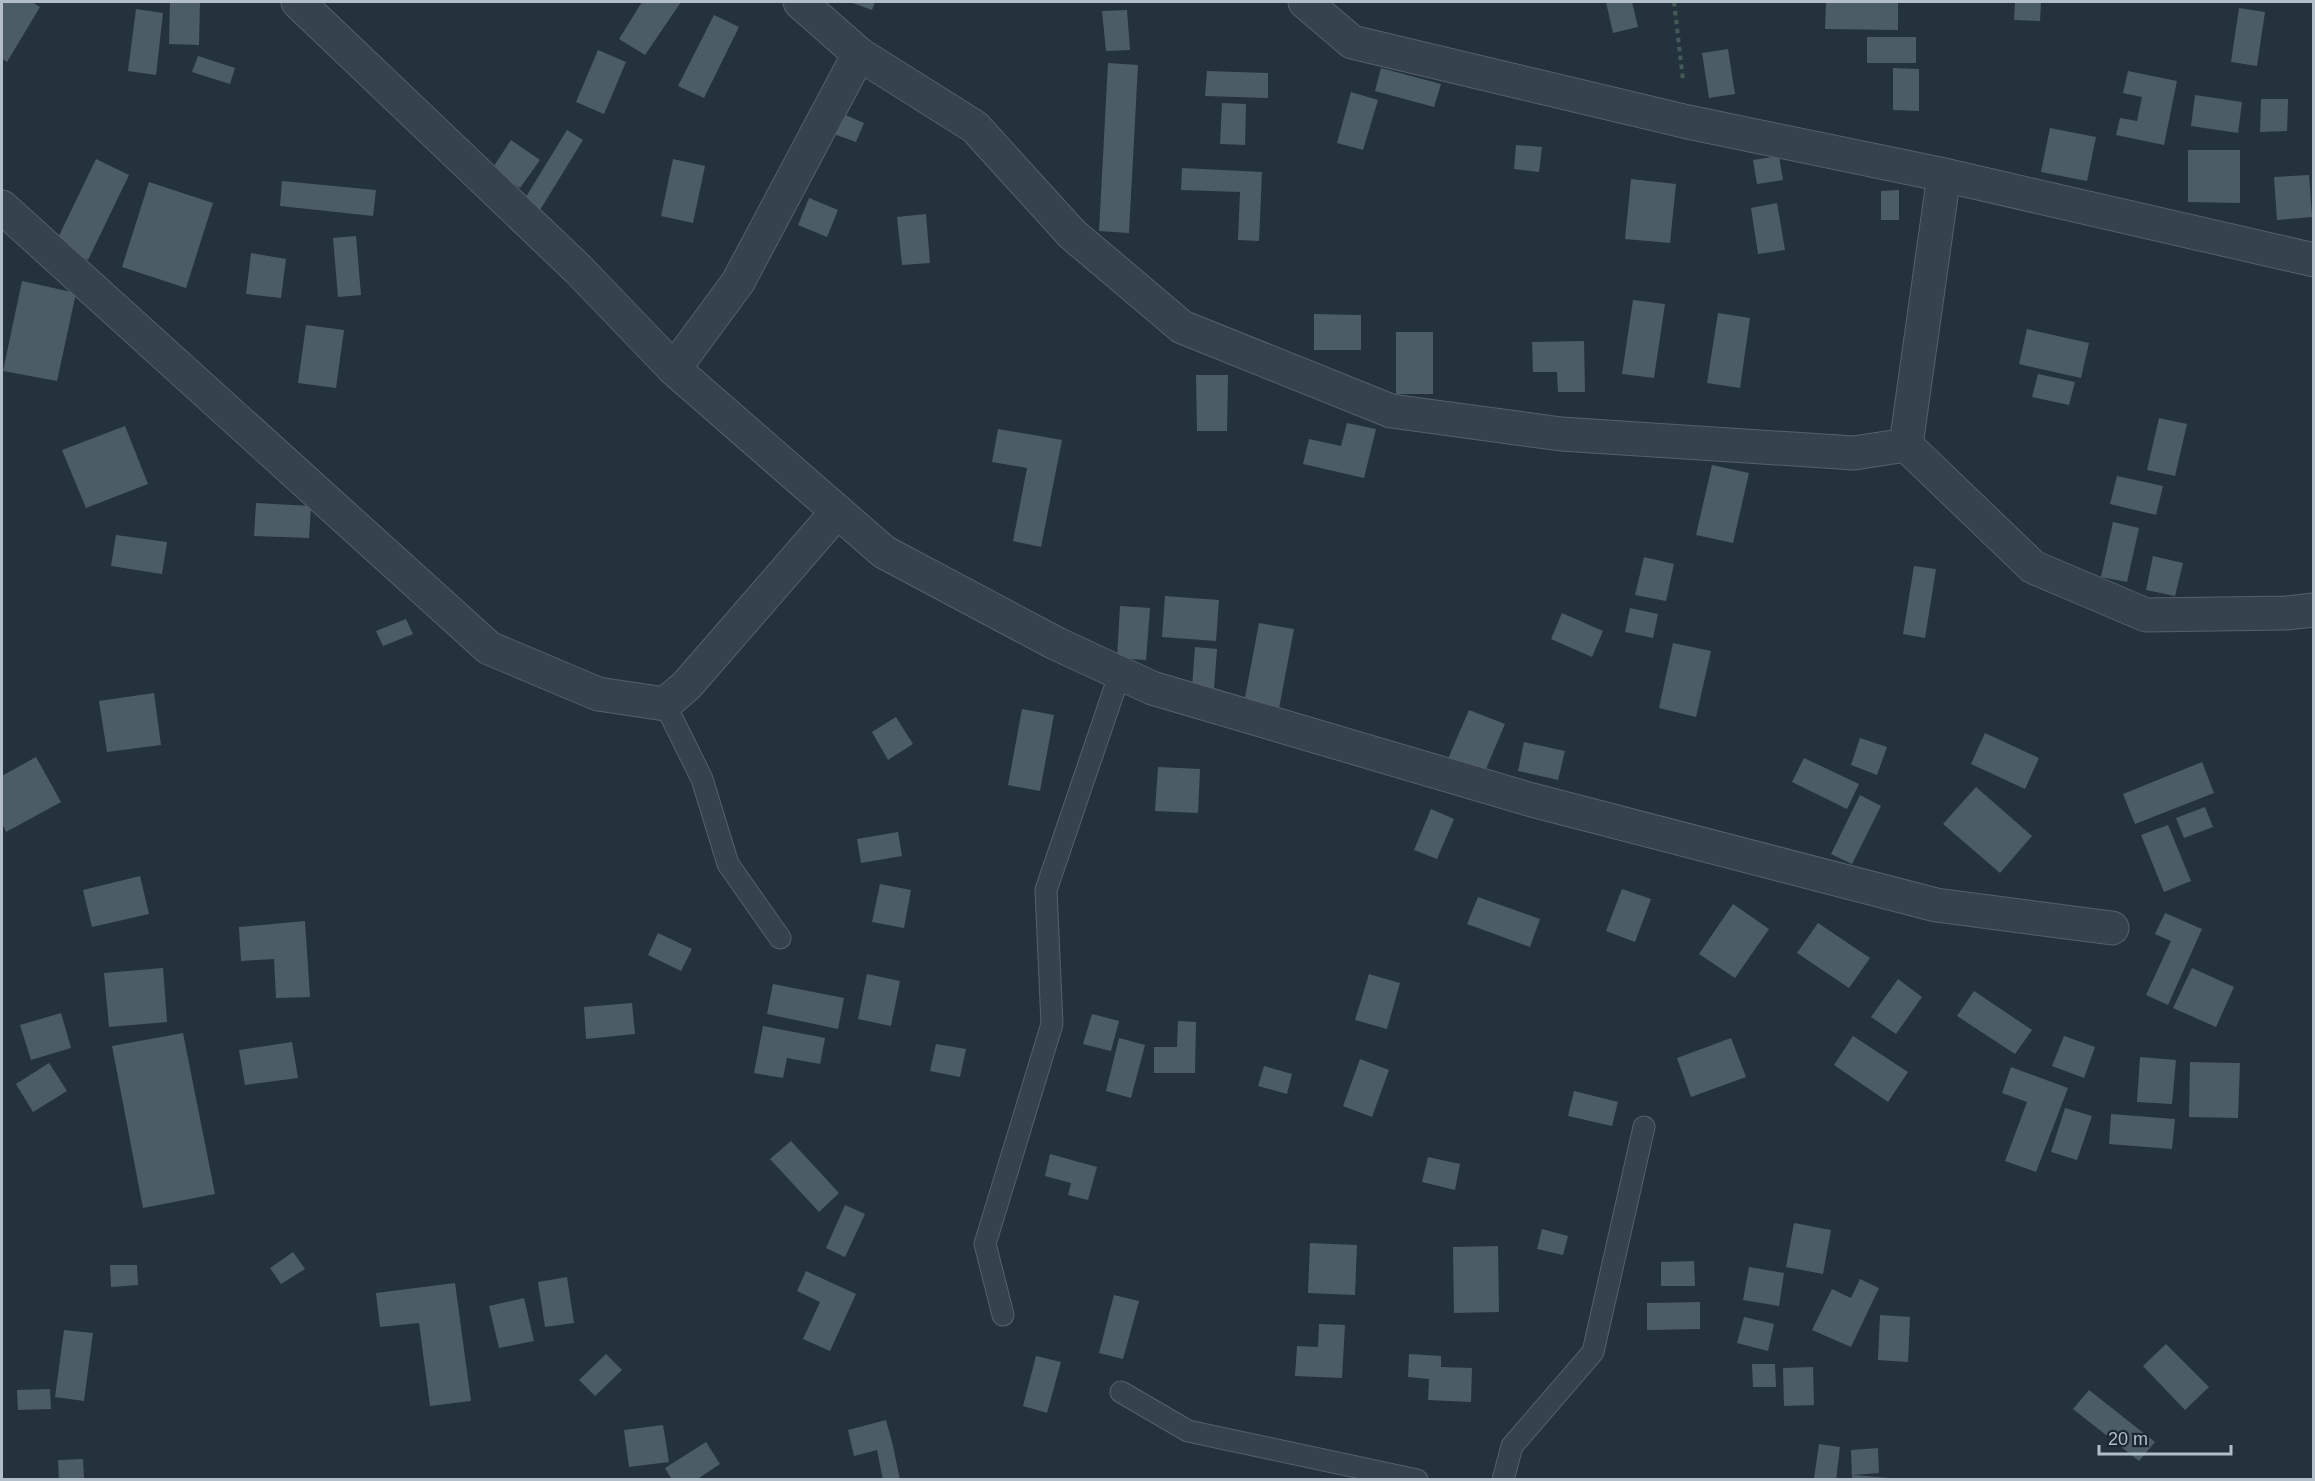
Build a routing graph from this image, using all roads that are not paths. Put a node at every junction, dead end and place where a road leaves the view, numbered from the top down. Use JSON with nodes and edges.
{"nodes":[{"id":1,"x":298,"y":2,"type":"edge"},
{"id":2,"x":800,"y":2,"type":"edge"},
{"id":3,"x":1305,"y":2,"type":"edge"},
{"id":4,"x":859,"y":54,"type":"junction"},
{"id":5,"x":1944,"y":175,"type":"junction"},
{"id":6,"x":2,"y":207,"type":"edge"},
{"id":7,"x":2313,"y":260,"type":"edge"},
{"id":8,"x":674,"y":369,"type":"junction"},
{"id":9,"x":1906,"y":445,"type":"junction"},
{"id":10,"x":837,"y":512,"type":"junction"},
{"id":11,"x":2313,"y":610,"type":"edge"},
{"id":12,"x":1120,"y":673,"type":"junction"},
{"id":13,"x":666,"y":704,"type":"junction"},
{"id":14,"x":2112,"y":928,"type":"dead end"},
{"id":15,"x":780,"y":938,"type":"dead end"},
{"id":16,"x":1644,"y":1126,"type":"dead end"},
{"id":17,"x":1003,"y":1315,"type":"dead end"},
{"id":18,"x":1121,"y":1392,"type":"dead end"},
{"id":19,"x":1417,"y":1479,"type":"edge"},
{"id":20,"x":1503,"y":1479,"type":"edge"}],
"edges":[{"from":1,"to":8,"type":"street"},
{"from":2,"to":4,"type":"street"},
{"from":3,"to":5,"type":"street"},
{"from":4,"to":8,"type":"street"},
{"from":4,"to":9,"type":"street"},
{"from":5,"to":7,"type":"street"},
{"from":5,"to":9,"type":"street"},
{"from":6,"to":13,"type":"street"},
{"from":8,"to":10,"type":"street"},
{"from":9,"to":11,"type":"street"},
{"from":10,"to":12,"type":"street"},
{"from":10,"to":13,"type":"street"},
{"from":12,"to":14,"type":"street"},
{"from":12,"to":17,"type":"lane"},
{"from":13,"to":15,"type":"lane"},
{"from":16,"to":20,"type":"lane"},
{"from":18,"to":19,"type":"lane"}]}
